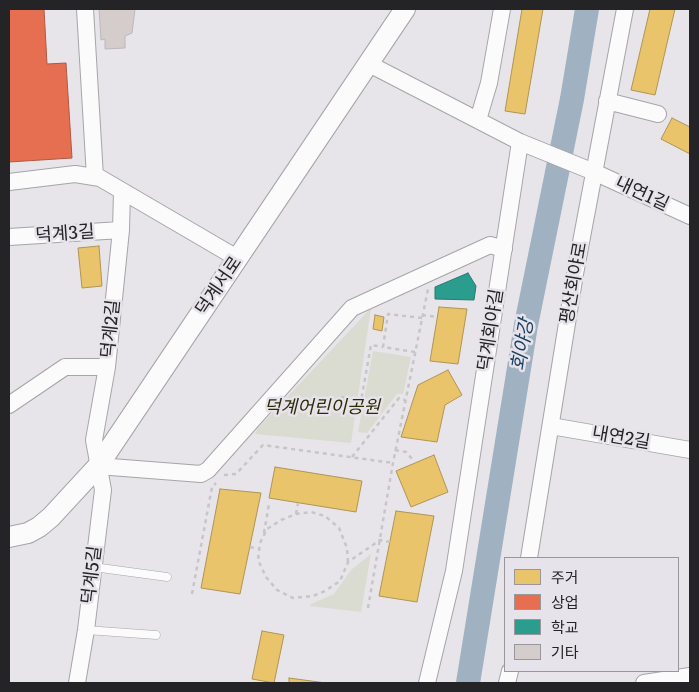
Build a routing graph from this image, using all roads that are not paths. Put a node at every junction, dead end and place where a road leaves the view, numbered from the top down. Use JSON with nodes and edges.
{"nodes":[{"id":1,"x":85,"y":9,"type":"edge"},
{"id":2,"x":405,"y":9,"type":"edge"},
{"id":3,"x":502,"y":9,"type":"edge"},
{"id":4,"x":625,"y":9,"type":"edge"},
{"id":5,"x":370,"y":64,"type":"junction"},
{"id":6,"x":607,"y":101,"type":"junction"},
{"id":7,"x":658,"y":114,"type":"dead end"},
{"id":8,"x":478,"y":120,"type":"junction"},
{"id":9,"x":527,"y":145,"type":"junction"},
{"id":10,"x":594,"y":172,"type":"junction"},
{"id":11,"x":95,"y":177,"type":"junction"},
{"id":12,"x":9,"y":182,"type":"edge"},
{"id":13,"x":122,"y":191,"type":"junction"},
{"id":14,"x":690,"y":216,"type":"edge"},
{"id":15,"x":121,"y":230,"type":"junction"},
{"id":16,"x":9,"y":237,"type":"edge"},
{"id":17,"x":504,"y":249,"type":"junction"},
{"id":18,"x":237,"y":258,"type":"junction"},
{"id":19,"x":106,"y":367,"type":"junction"},
{"id":20,"x":9,"y":405,"type":"edge"},
{"id":21,"x":551,"y":426,"type":"junction"},
{"id":22,"x":690,"y":450,"type":"edge"},
{"id":23,"x":98,"y":466,"type":"junction"},
{"id":24,"x":9,"y":537,"type":"edge"},
{"id":25,"x":529,"y":557,"type":"edge"},
{"id":26,"x":93,"y":567,"type":"junction"},
{"id":27,"x":167,"y":577,"type":"dead end"},
{"id":28,"x":86,"y":630,"type":"junction"},
{"id":29,"x":156,"y":635,"type":"dead end"},
{"id":30,"x":690,"y":676,"type":"edge"},
{"id":31,"x":77,"y":683,"type":"edge"},
{"id":32,"x":427,"y":683,"type":"edge"},
{"id":33,"x":644,"y":683,"type":"edge"}],
"edges":[{"from":1,"to":11,"type":"street"},
{"from":2,"to":5,"type":"street","name":"덕계서로"},
{"from":3,"to":8,"type":"street"},
{"from":4,"to":6,"type":"street","name":"평산회야로"},
{"from":5,"to":8,"type":"street"},
{"from":5,"to":18,"type":"street","name":"덕계서로"},
{"from":6,"to":7,"type":"street"},
{"from":6,"to":10,"type":"street","name":"평산회야로"},
{"from":8,"to":9,"type":"street"},
{"from":9,"to":10,"type":"street","name":"내연1길"},
{"from":9,"to":17,"type":"street","name":"덕계회야길"},
{"from":10,"to":14,"type":"street","name":"내연1길"},
{"from":10,"to":21,"type":"street","name":"평산회야로"},
{"from":11,"to":12,"type":"street"},
{"from":11,"to":13,"type":"street"},
{"from":13,"to":15,"type":"street","name":"덕계2길"},
{"from":13,"to":18,"type":"street"},
{"from":15,"to":16,"type":"street","name":"덕계3길"},
{"from":15,"to":19,"type":"street","name":"덕계2길"},
{"from":17,"to":23,"type":"street"},
{"from":17,"to":32,"type":"street","name":"덕계회야길"},
{"from":18,"to":23,"type":"street","name":"덕계서로"},
{"from":19,"to":20,"type":"street"},
{"from":19,"to":23,"type":"street","name":"덕계2길"},
{"from":21,"to":22,"type":"street","name":"내연2길"},
{"from":21,"to":25,"type":"street","name":"평산회야로"},
{"from":23,"to":24,"type":"street","name":"덕계서로"},
{"from":23,"to":26,"type":"street","name":"덕계5길"},
{"from":26,"to":27,"type":"lane"},
{"from":26,"to":28,"type":"street","name":"덕계5길"},
{"from":28,"to":29,"type":"lane"},
{"from":28,"to":31,"type":"street","name":"덕계5길"},
{"from":30,"to":33,"type":"street"}]}
